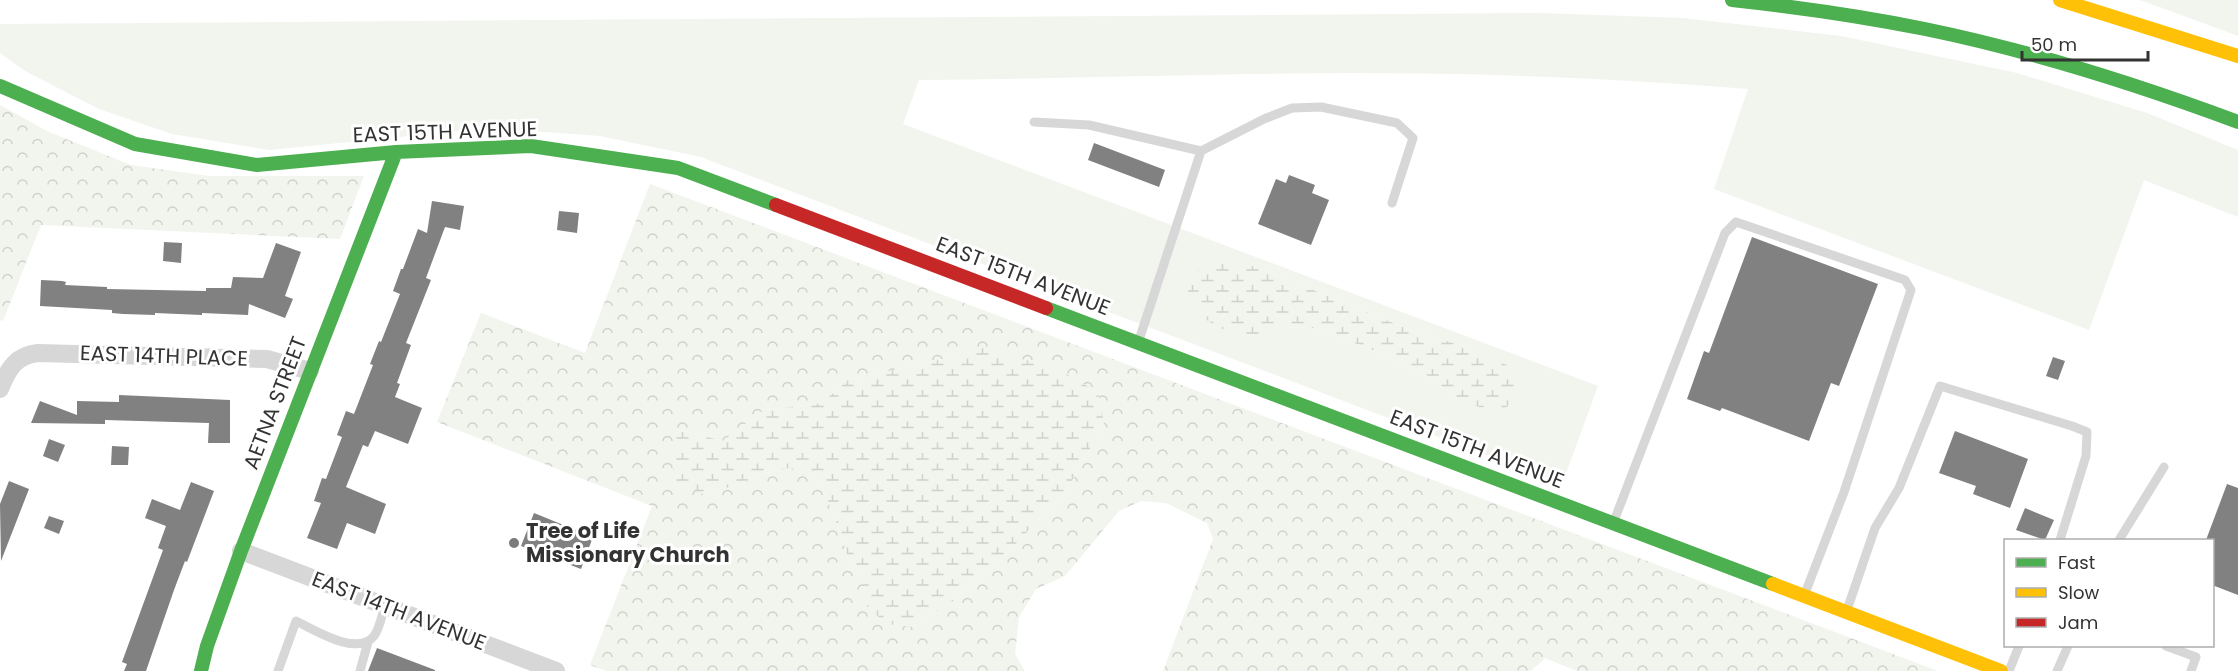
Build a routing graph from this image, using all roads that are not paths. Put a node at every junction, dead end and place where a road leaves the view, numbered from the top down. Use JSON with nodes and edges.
{"nodes":[{"id":1,"x":1732,"y":0,"type":"edge"},
{"id":2,"x":2060,"y":0,"type":"edge"},
{"id":3,"x":2238,"y":56,"type":"edge"},
{"id":4,"x":0,"y":86,"type":"edge"},
{"id":5,"x":1034,"y":122,"type":"dead end"},
{"id":6,"x":2238,"y":122,"type":"edge"},
{"id":7,"x":1201,"y":151,"type":"junction"},
{"id":8,"x":396,"y":152,"type":"junction"},
{"id":9,"x":1392,"y":203,"type":"dead end"},
{"id":10,"x":1138,"y":343,"type":"junction"},
{"id":11,"x":310,"y":371,"type":"junction"},
{"id":12,"x":0,"y":389,"type":"edge"},
{"id":13,"x":2164,"y":467,"type":"dead end"},
{"id":14,"x":1613,"y":524,"type":"junction"},
{"id":15,"x":2060,"y":539,"type":"edge"},
{"id":16,"x":2120,"y":539,"type":"edge"},
{"id":17,"x":241,"y":551,"type":"junction"},
{"id":18,"x":1804,"y":596,"type":"junction"},
{"id":19,"x":385,"y":605,"type":"junction"},
{"id":20,"x":1846,"y":612,"type":"junction"},
{"id":21,"x":368,"y":642,"type":"junction"},
{"id":22,"x":2018,"y":647,"type":"edge"},
{"id":23,"x":2067,"y":647,"type":"edge"},
{"id":24,"x":2171,"y":647,"type":"edge"},
{"id":25,"x":201,"y":671,"type":"edge"},
{"id":26,"x":278,"y":671,"type":"edge"},
{"id":27,"x":360,"y":671,"type":"edge"},
{"id":28,"x":556,"y":671,"type":"edge"},
{"id":29,"x":2001,"y":671,"type":"edge"},
{"id":30,"x":2009,"y":671,"type":"edge"},
{"id":31,"x":2057,"y":671,"type":"edge"},
{"id":32,"x":2191,"y":671,"type":"edge"}],
"edges":[{"from":1,"to":6,"type":"main road"},
{"from":2,"to":3,"type":"main road"},
{"from":4,"to":8,"type":"main road","name":"EAST 15TH AVENUE"},
{"from":5,"to":7,"type":"lane"},
{"from":7,"to":9,"type":"lane"},
{"from":7,"to":10,"type":"lane"},
{"from":8,"to":10,"type":"main road","name":"EAST 15TH AVENUE"},
{"from":8,"to":11,"type":"main road","name":"AETNA STREET"},
{"from":10,"to":14,"type":"main road","name":"EAST 15TH AVENUE"},
{"from":11,"to":12,"type":"street","name":"EAST 14TH PLACE"},
{"from":11,"to":17,"type":"main road","name":"AETNA STREET"},
{"from":13,"to":16,"type":"lane"},
{"from":14,"to":18,"type":"main road","name":"EAST 15TH AVENUE"},
{"from":14,"to":18,"type":"lane"},
{"from":15,"to":20,"type":"lane"},
{"from":17,"to":19,"type":"street","name":"EAST 14TH AVENUE"},
{"from":17,"to":25,"type":"main road","name":"AETNA STREET"},
{"from":18,"to":20,"type":"main road","name":"EAST 15TH AVENUE"},
{"from":19,"to":21,"type":"lane"},
{"from":19,"to":28,"type":"street","name":"EAST 14TH AVENUE"},
{"from":20,"to":29,"type":"main road","name":"EAST 15TH AVENUE"},
{"from":21,"to":26,"type":"lane"},
{"from":21,"to":27,"type":"lane"},
{"from":22,"to":30,"type":"lane"},
{"from":23,"to":31,"type":"lane"},
{"from":24,"to":32,"type":"lane"}]}
